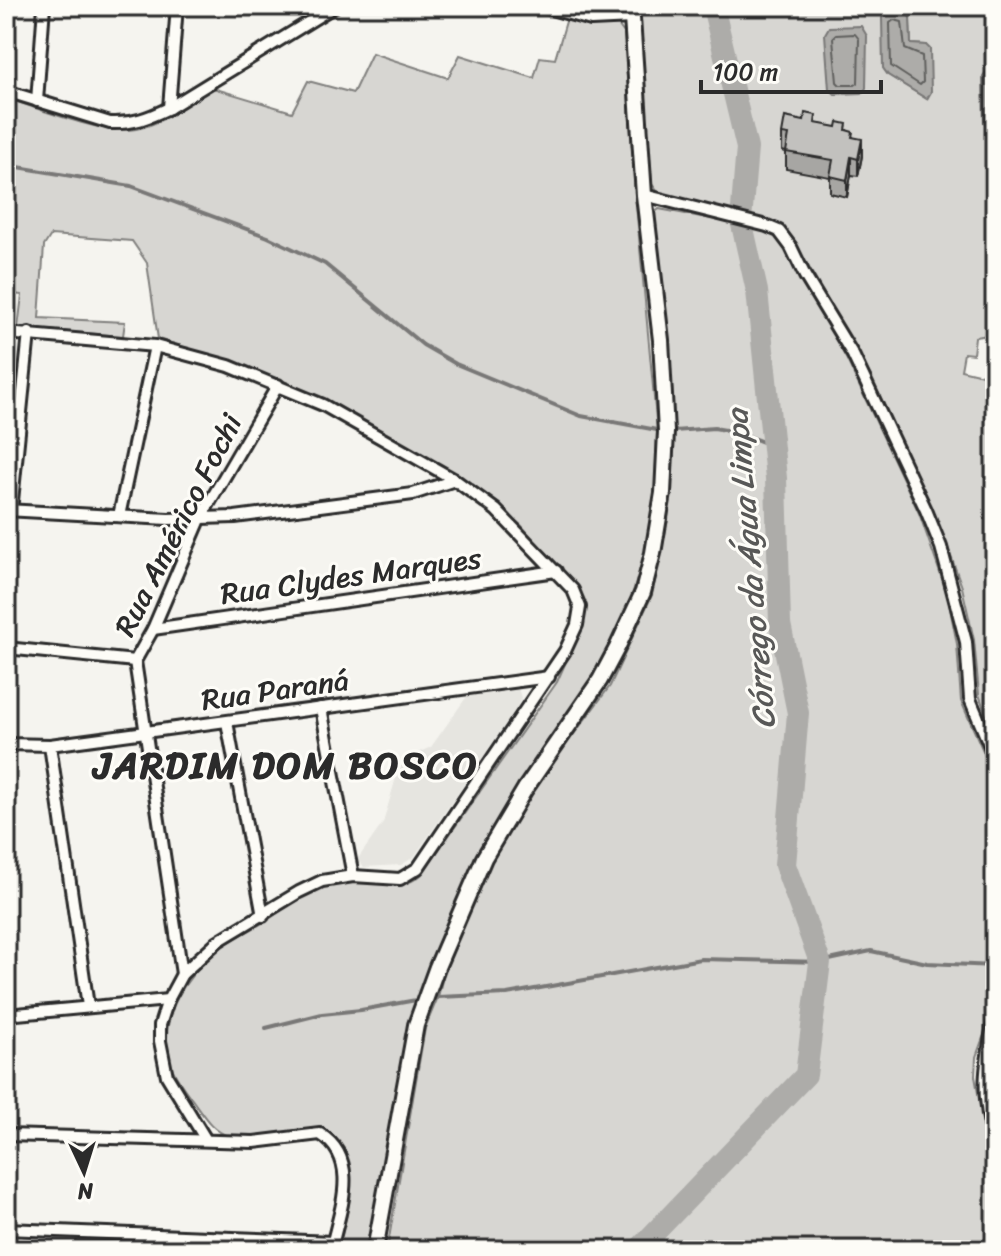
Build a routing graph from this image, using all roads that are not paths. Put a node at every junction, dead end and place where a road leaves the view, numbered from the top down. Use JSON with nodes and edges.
{"nodes":[{"id":1,"x":44,"y":6,"type":"edge"},
{"id":2,"x":177,"y":6,"type":"edge"},
{"id":3,"x":335,"y":6,"type":"edge"},
{"id":4,"x":540,"y":6,"type":"edge"},
{"id":5,"x":587,"y":6,"type":"edge"},
{"id":6,"x":631,"y":12,"type":"edge"},
{"id":7,"x":591,"y":20,"type":"junction"},
{"id":8,"x":6,"y":91,"type":"edge"},
{"id":9,"x":37,"y":101,"type":"junction"},
{"id":10,"x":169,"y":108,"type":"junction"},
{"id":11,"x":644,"y":195,"type":"junction"},
{"id":12,"x":6,"y":333,"type":"edge"},
{"id":13,"x":29,"y":333,"type":"junction"},
{"id":14,"x":155,"y":346,"type":"junction"},
{"id":15,"x":278,"y":385,"type":"junction"},
{"id":16,"x":455,"y":480,"type":"junction"},
{"id":17,"x":9,"y":511,"type":"edge"},
{"id":18,"x":119,"y":516,"type":"junction"},
{"id":19,"x":201,"y":517,"type":"junction"},
{"id":20,"x":556,"y":571,"type":"junction"},
{"id":21,"x":153,"y":629,"type":"junction"},
{"id":22,"x":6,"y":648,"type":"edge"},
{"id":23,"x":135,"y":661,"type":"junction"},
{"id":24,"x":549,"y":677,"type":"junction"},
{"id":25,"x":321,"y":708,"type":"junction"},
{"id":26,"x":227,"y":722,"type":"junction"},
{"id":27,"x":145,"y":732,"type":"junction"},
{"id":28,"x":6,"y":744,"type":"edge"},
{"id":29,"x":50,"y":745,"type":"junction"},
{"id":30,"x":995,"y":758,"type":"edge"},
{"id":31,"x":353,"y":876,"type":"junction"},
{"id":32,"x":263,"y":916,"type":"junction"},
{"id":33,"x":182,"y":974,"type":"junction"},
{"id":34,"x":168,"y":1000,"type":"junction"},
{"id":35,"x":88,"y":1006,"type":"junction"},
{"id":36,"x":995,"y":1014,"type":"edge"},
{"id":37,"x":6,"y":1015,"type":"edge"},
{"id":38,"x":6,"y":1135,"type":"edge"},
{"id":39,"x":206,"y":1140,"type":"junction"},
{"id":40,"x":995,"y":1142,"type":"edge"},
{"id":41,"x":6,"y":1229,"type":"edge"},
{"id":42,"x":332,"y":1246,"type":"edge"},
{"id":43,"x":375,"y":1250,"type":"edge"}],
"edges":[{"from":1,"to":9,"type":"street"},
{"from":2,"to":10,"type":"street"},
{"from":3,"to":10,"type":"street"},
{"from":4,"to":7,"type":"street"},
{"from":5,"to":7,"type":"street"},
{"from":6,"to":7,"type":"street"},
{"from":6,"to":11,"type":"main road"},
{"from":8,"to":9,"type":"street"},
{"from":9,"to":10,"type":"street"},
{"from":11,"to":30,"type":"street"},
{"from":11,"to":43,"type":"main road"},
{"from":12,"to":13,"type":"street"},
{"from":13,"to":14,"type":"street"},
{"from":13,"to":17,"type":"street"},
{"from":14,"to":15,"type":"street"},
{"from":14,"to":18,"type":"street"},
{"from":15,"to":16,"type":"street"},
{"from":15,"to":19,"type":"street","name":"Rua Américo Fochi"},
{"from":16,"to":19,"type":"street"},
{"from":16,"to":20,"type":"street"},
{"from":17,"to":18,"type":"street"},
{"from":18,"to":19,"type":"street"},
{"from":19,"to":21,"type":"street","name":"Rua Américo Fochi"},
{"from":20,"to":21,"type":"street","name":"Rua Clydes Marques"},
{"from":20,"to":24,"type":"street"},
{"from":21,"to":23,"type":"street","name":"Rua Américo Fochi"},
{"from":22,"to":23,"type":"street"},
{"from":23,"to":27,"type":"street","name":"Rua Américo Fochi"},
{"from":24,"to":25,"type":"street","name":"Rua Paraná"},
{"from":24,"to":31,"type":"street"},
{"from":25,"to":26,"type":"street","name":"Rua Paraná"},
{"from":25,"to":31,"type":"street"},
{"from":26,"to":27,"type":"street","name":"Rua Paraná"},
{"from":26,"to":32,"type":"street"},
{"from":27,"to":29,"type":"street","name":"Rua Paraná"},
{"from":27,"to":33,"type":"street","name":"Rua Américo Fochi"},
{"from":28,"to":29,"type":"street","name":"Rua Paraná"},
{"from":29,"to":35,"type":"street"},
{"from":31,"to":32,"type":"street"},
{"from":32,"to":33,"type":"street"},
{"from":33,"to":34,"type":"street"},
{"from":34,"to":35,"type":"street"},
{"from":34,"to":39,"type":"street"},
{"from":35,"to":37,"type":"street"},
{"from":36,"to":40,"type":"street"},
{"from":38,"to":39,"type":"street"},
{"from":39,"to":42,"type":"street"},
{"from":41,"to":42,"type":"street"}]}
